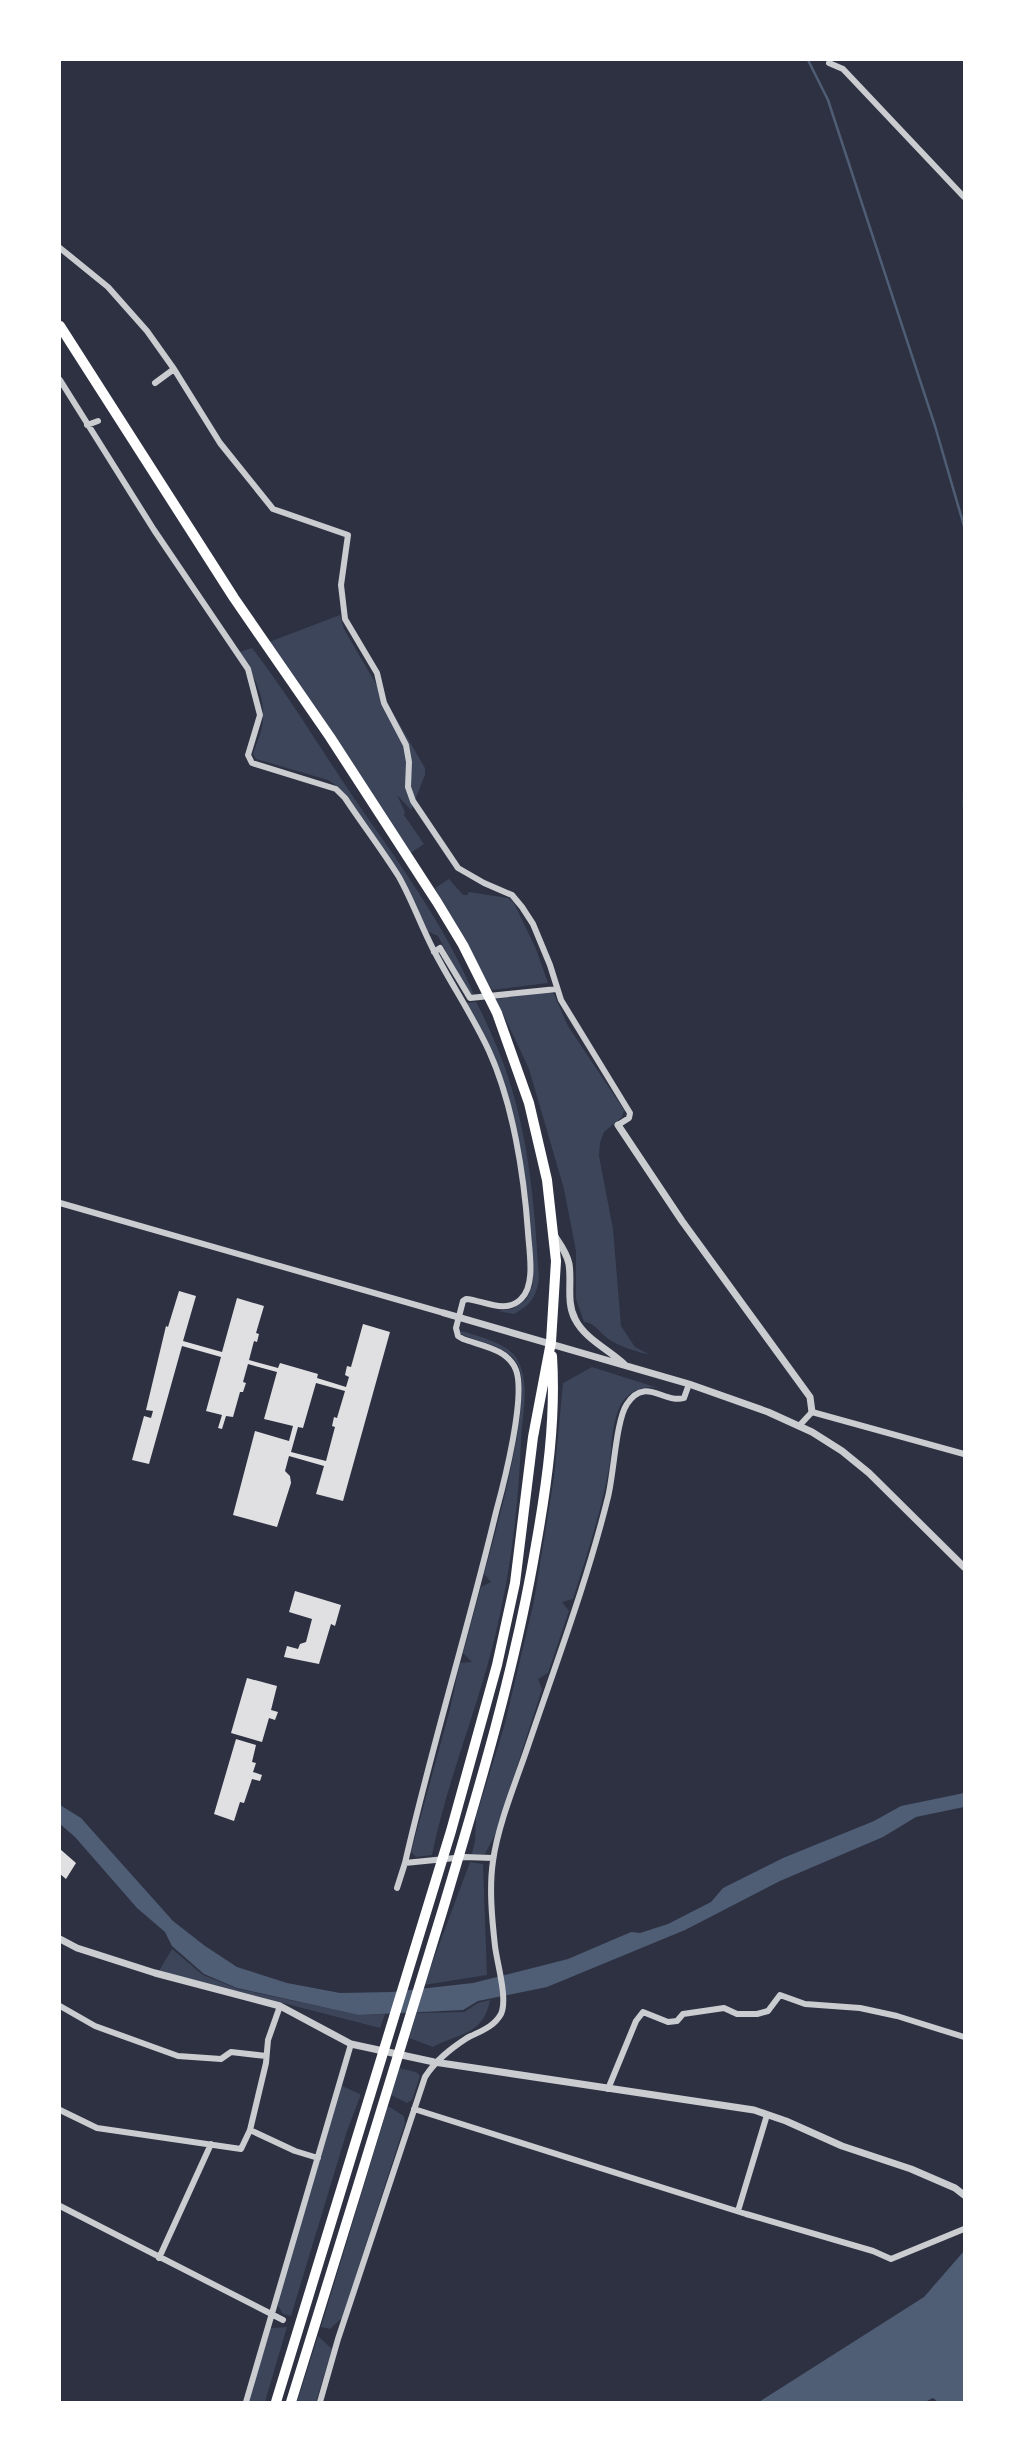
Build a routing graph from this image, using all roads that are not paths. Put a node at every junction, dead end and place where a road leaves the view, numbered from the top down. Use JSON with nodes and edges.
{"nodes":[{"id":1,"x":830,"y":63,"type":"dead end"},
{"id":2,"x":964,"y":197,"type":"edge"},
{"id":3,"x":60,"y":248,"type":"edge"},
{"id":4,"x":60,"y":326,"type":"edge"},
{"id":5,"x":174,"y":369,"type":"junction"},
{"id":6,"x":60,"y":380,"type":"edge"},
{"id":7,"x":155,"y":383,"type":"dead end"},
{"id":8,"x":98,"y":421,"type":"dead end"},
{"id":9,"x":87,"y":425,"type":"junction"},
{"id":10,"x":434,"y":952,"type":"junction"},
{"id":11,"x":557,"y":989,"type":"junction"},
{"id":12,"x":618,"y":1125,"type":"joint"},
{"id":13,"x":60,"y":1203,"type":"edge"},
{"id":14,"x":553,"y":1234,"type":"junction"},
{"id":15,"x":444,"y":1313,"type":"joint"},
{"id":16,"x":458,"y":1317,"type":"junction"},
{"id":17,"x":551,"y":1342,"type":"junction"},
{"id":18,"x":625,"y":1365,"type":"junction"},
{"id":19,"x":689,"y":1384,"type":"junction"},
{"id":20,"x":812,"y":1412,"type":"junction"},
{"id":21,"x":799,"y":1426,"type":"junction"},
{"id":22,"x":964,"y":1454,"type":"edge"},
{"id":23,"x":964,"y":1567,"type":"edge"},
{"id":24,"x":493,"y":1858,"type":"junction"},
{"id":25,"x":405,"y":1863,"type":"junction"},
{"id":26,"x":397,"y":1888,"type":"dead end"},
{"id":27,"x":60,"y":1939,"type":"edge"},
{"id":28,"x":60,"y":2006,"type":"edge"},
{"id":29,"x":280,"y":2006,"type":"junction"},
{"id":30,"x":964,"y":2038,"type":"edge"},
{"id":31,"x":351,"y":2044,"type":"junction"},
{"id":32,"x":266,"y":2056,"type":"junction"},
{"id":33,"x":434,"y":2062,"type":"junction"},
{"id":34,"x":608,"y":2089,"type":"junction"},
{"id":35,"x":414,"y":2109,"type":"junction"},
{"id":36,"x":60,"y":2110,"type":"edge"},
{"id":37,"x":767,"y":2115,"type":"junction"},
{"id":38,"x":250,"y":2130,"type":"junction"},
{"id":39,"x":211,"y":2144,"type":"junction"},
{"id":40,"x":318,"y":2158,"type":"junction"},
{"id":41,"x":964,"y":2195,"type":"edge"},
{"id":42,"x":60,"y":2206,"type":"edge"},
{"id":43,"x":738,"y":2211,"type":"junction"},
{"id":44,"x":964,"y":2229,"type":"edge"},
{"id":45,"x":159,"y":2258,"type":"junction"},
{"id":46,"x":271,"y":2316,"type":"junction"},
{"id":47,"x":284,"y":2320,"type":"dead end"},
{"id":48,"x":330,"y":2337,"type":"dead end"},
{"id":49,"x":338,"y":2339,"type":"junction"},
{"id":50,"x":246,"y":2403,"type":"edge"},
{"id":51,"x":276,"y":2403,"type":"edge"},
{"id":52,"x":291,"y":2403,"type":"edge"},
{"id":53,"x":320,"y":2403,"type":"edge"}],
"edges":[{"from":1,"to":2,"type":"street"},
{"from":3,"to":5,"type":"street"},
{"from":4,"to":14,"type":"highway"},
{"from":5,"to":7,"type":"street"},
{"from":5,"to":11,"type":"street"},
{"from":6,"to":9,"type":"street"},
{"from":8,"to":9,"type":"street"},
{"from":9,"to":10,"type":"street"},
{"from":10,"to":11,"type":"street"},
{"from":10,"to":16,"type":"street"},
{"from":11,"to":12,"type":"street"},
{"from":12,"to":20,"type":"street"},
{"from":13,"to":15,"type":"street"},
{"from":14,"to":17,"type":"highway"},
{"from":14,"to":18,"type":"street"},
{"from":15,"to":16,"type":"street"},
{"from":16,"to":17,"type":"street"},
{"from":16,"to":25,"type":"street"},
{"from":17,"to":18,"type":"street"},
{"from":17,"to":51,"type":"highway"},
{"from":17,"to":52,"type":"highway"},
{"from":18,"to":19,"type":"street"},
{"from":19,"to":21,"type":"street"},
{"from":19,"to":24,"type":"street"},
{"from":20,"to":21,"type":"street"},
{"from":20,"to":22,"type":"street"},
{"from":21,"to":23,"type":"street"},
{"from":24,"to":25,"type":"street"},
{"from":24,"to":33,"type":"street"},
{"from":25,"to":26,"type":"street"},
{"from":27,"to":29,"type":"street"},
{"from":28,"to":32,"type":"street"},
{"from":29,"to":31,"type":"street"},
{"from":29,"to":32,"type":"street"},
{"from":30,"to":34,"type":"street"},
{"from":31,"to":33,"type":"street"},
{"from":31,"to":40,"type":"street"},
{"from":32,"to":38,"type":"street"},
{"from":33,"to":34,"type":"street"},
{"from":33,"to":35,"type":"street"},
{"from":34,"to":37,"type":"street"},
{"from":35,"to":43,"type":"street"},
{"from":35,"to":49,"type":"street"},
{"from":36,"to":39,"type":"street"},
{"from":37,"to":41,"type":"street"},
{"from":37,"to":43,"type":"street"},
{"from":38,"to":39,"type":"street"},
{"from":38,"to":40,"type":"street"},
{"from":39,"to":45,"type":"street"},
{"from":40,"to":46,"type":"street"},
{"from":42,"to":45,"type":"street"},
{"from":43,"to":44,"type":"street"},
{"from":45,"to":46,"type":"street"},
{"from":46,"to":47,"type":"street"},
{"from":46,"to":50,"type":"street"},
{"from":48,"to":49,"type":"street"},
{"from":49,"to":53,"type":"street"}]}
